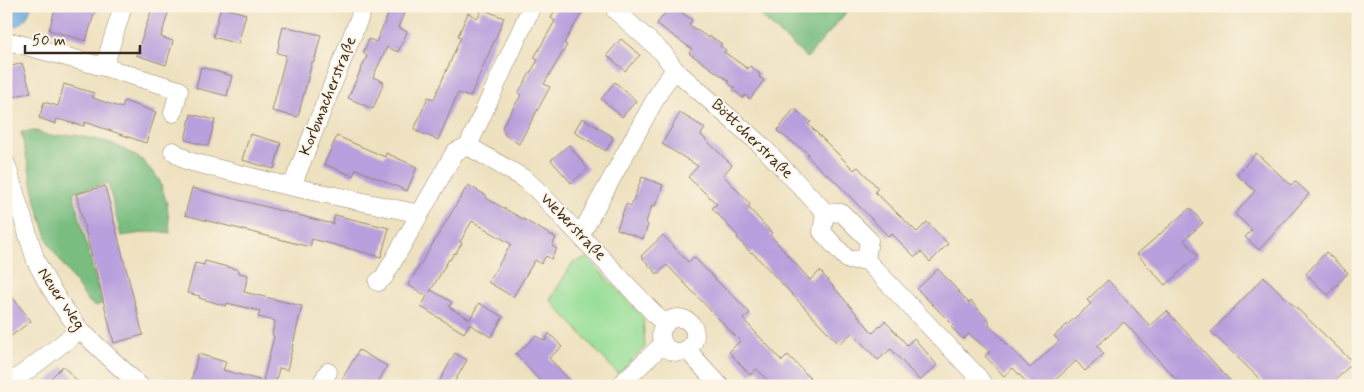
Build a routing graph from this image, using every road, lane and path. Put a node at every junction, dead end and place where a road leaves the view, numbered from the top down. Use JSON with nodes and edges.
{"nodes":[{"id":1,"x":122,"y":6,"type":"edge"},
{"id":2,"x":364,"y":6,"type":"edge"},
{"id":3,"x":532,"y":6,"type":"edge"},
{"id":4,"x":615,"y":10,"type":"dead end"},
{"id":5,"x":6,"y":44,"type":"edge"},
{"id":6,"x":104,"y":67,"type":"junction"},
{"id":7,"x":675,"y":70,"type":"junction"},
{"id":8,"x":173,"y":113,"type":"dead end"},
{"id":9,"x":468,"y":146,"type":"junction"},
{"id":10,"x":173,"y":151,"type":"dead end"},
{"id":11,"x":6,"y":164,"type":"edge"},
{"id":12,"x":292,"y":186,"type":"junction"},
{"id":13,"x":825,"y":212,"type":"junction"},
{"id":14,"x":420,"y":214,"type":"junction"},
{"id":15,"x":581,"y":234,"type":"junction"},
{"id":16,"x":866,"y":260,"type":"junction"},
{"id":17,"x":378,"y":282,"type":"dead end"},
{"id":18,"x":665,"y":324,"type":"junction"},
{"id":19,"x":80,"y":330,"type":"junction"},
{"id":20,"x":663,"y":344,"type":"junction"},
{"id":21,"x":687,"y":350,"type":"junction"},
{"id":22,"x":7,"y":386,"type":"edge"},
{"id":23,"x":140,"y":386,"type":"edge"},
{"id":24,"x":619,"y":386,"type":"edge"},
{"id":25,"x":720,"y":386,"type":"edge"},
{"id":26,"x":984,"y":386,"type":"edge"}],
"edges":[{"from":1,"to":6,"type":"street"},
{"from":2,"to":12,"type":"street","name":"Korbmacherstraße"},
{"from":3,"to":9,"type":"street"},
{"from":4,"to":7,"type":"street","name":"Böttcherstraße"},
{"from":5,"to":6,"type":"street"},
{"from":6,"to":8,"type":"street"},
{"from":7,"to":13,"type":"street","name":"Böttcherstraße"},
{"from":7,"to":15,"type":"street"},
{"from":9,"to":14,"type":"street"},
{"from":9,"to":15,"type":"street","name":"Weberstraße"},
{"from":10,"to":12,"type":"street"},
{"from":11,"to":19,"type":"street","name":"Neuer Weg"},
{"from":12,"to":14,"type":"street"},
{"from":13,"to":16,"type":"street","name":"Böttcherstraße"},
{"from":13,"to":16,"type":"street"},
{"from":14,"to":17,"type":"street"},
{"from":15,"to":18,"type":"street","name":"Weberstraße"},
{"from":16,"to":26,"type":"street"},
{"from":18,"to":20,"type":"street"},
{"from":18,"to":21,"type":"street"},
{"from":19,"to":22,"type":"street"},
{"from":19,"to":23,"type":"street","name":"Neuer Weg"},
{"from":20,"to":21,"type":"street"},
{"from":20,"to":24,"type":"street"},
{"from":21,"to":25,"type":"street"}]}
